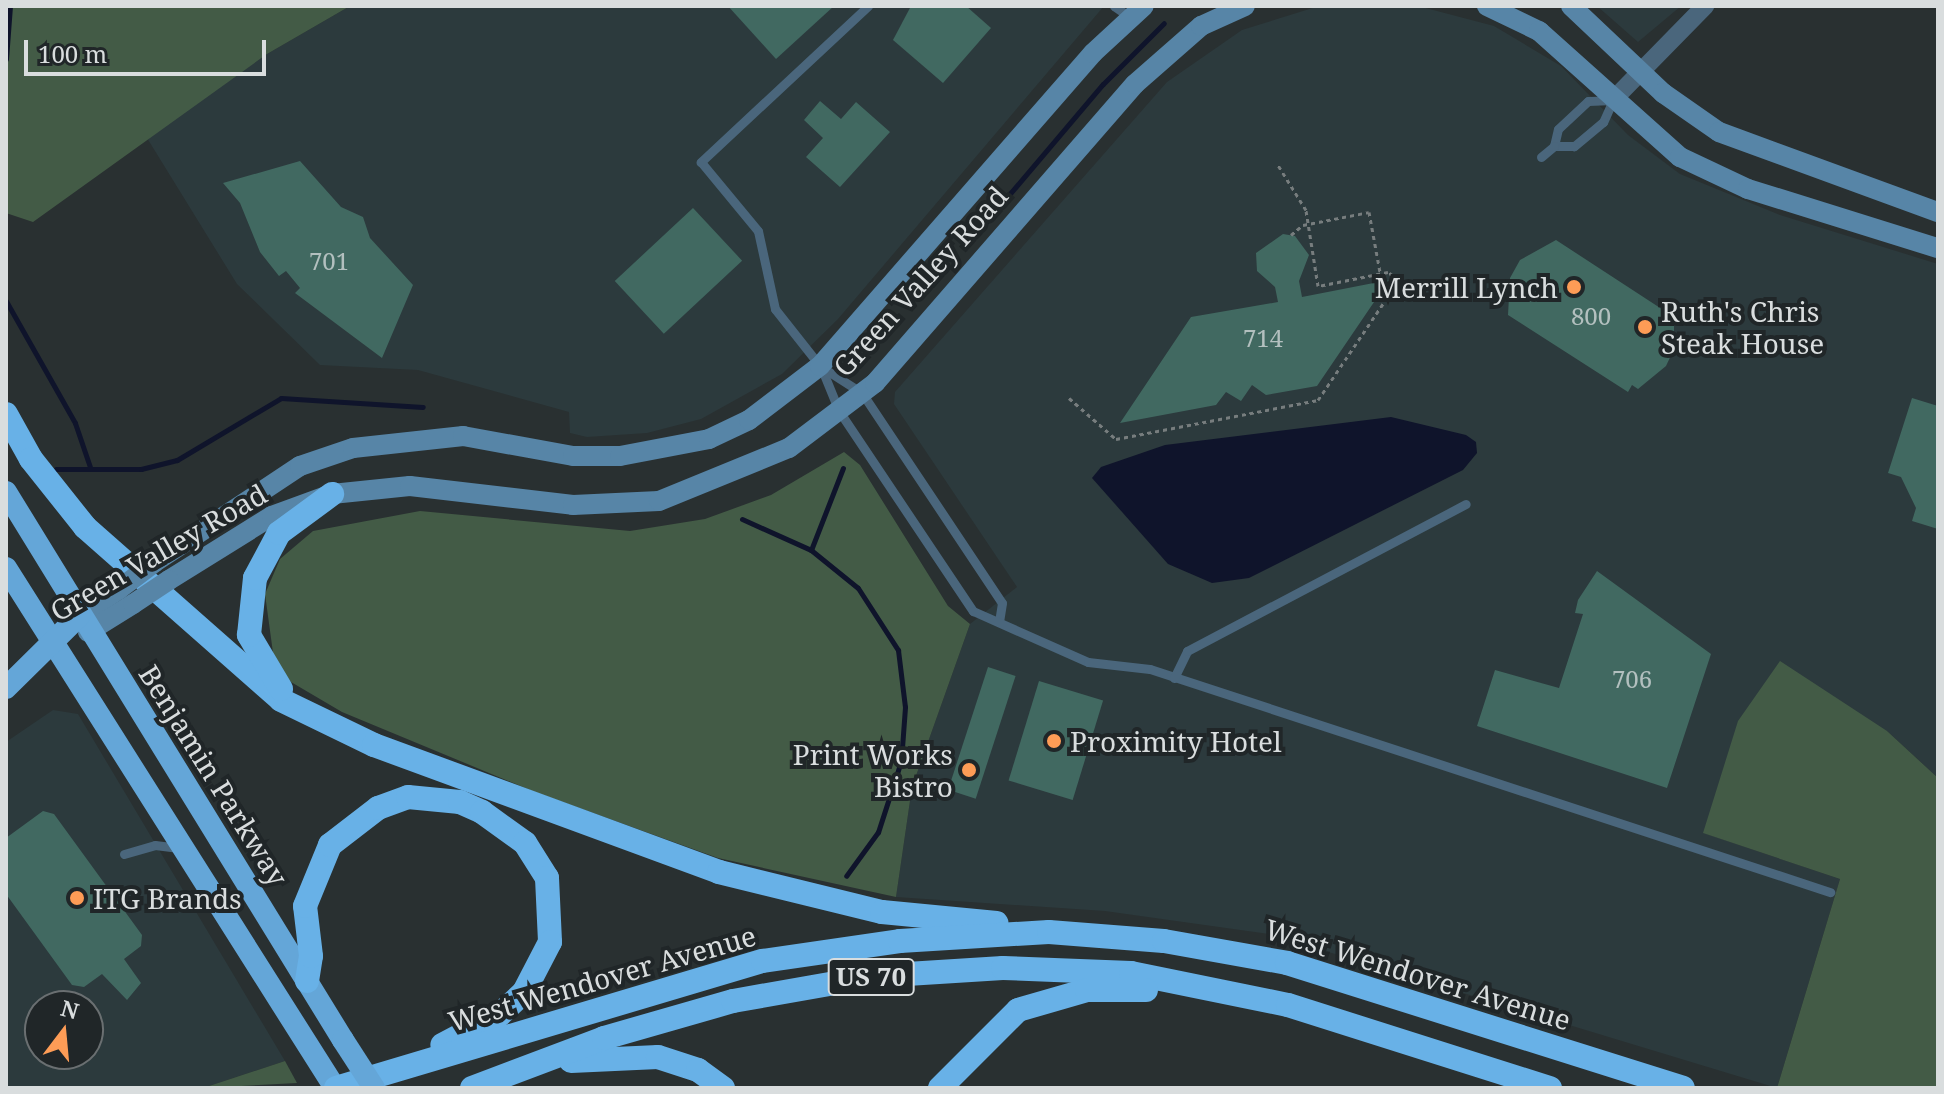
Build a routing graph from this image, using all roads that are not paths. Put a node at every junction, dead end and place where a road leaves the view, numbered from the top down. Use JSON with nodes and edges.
{"nodes":[{"id":1,"x":868,"y":6,"type":"edge"},
{"id":2,"x":1245,"y":6,"type":"edge"},
{"id":3,"x":1487,"y":6,"type":"edge"},
{"id":4,"x":1571,"y":6,"type":"edge"},
{"id":5,"x":1705,"y":6,"type":"edge"},
{"id":6,"x":1129,"y":10,"type":"edge"},
{"id":7,"x":1642,"y":71,"type":"junction"},
{"id":8,"x":1613,"y":100,"type":"junction"},
{"id":9,"x":1554,"y":146,"type":"junction"},
{"id":10,"x":1541,"y":157,"type":"dead end"},
{"id":11,"x":1938,"y":212,"type":"edge"},
{"id":12,"x":1938,"y":248,"type":"edge"},
{"id":13,"x":820,"y":366,"type":"junction"},
{"id":14,"x":862,"y":393,"type":"junction"},
{"id":15,"x":839,"y":411,"type":"junction"},
{"id":16,"x":6,"y":414,"type":"edge"},
{"id":17,"x":6,"y":492,"type":"edge"},
{"id":18,"x":332,"y":494,"type":"junction"},
{"id":19,"x":1466,"y":504,"type":"dead end"},
{"id":20,"x":6,"y":568,"type":"edge"},
{"id":21,"x":126,"y":597,"type":"junction"},
{"id":22,"x":999,"y":621,"type":"junction"},
{"id":23,"x":84,"y":624,"type":"junction"},
{"id":24,"x":53,"y":648,"type":"junction"},
{"id":25,"x":1174,"y":678,"type":"junction"},
{"id":26,"x":6,"y":688,"type":"edge"},
{"id":27,"x":328,"y":723,"type":"junction"},
{"id":28,"x":181,"y":848,"type":"junction"},
{"id":29,"x":124,"y":854,"type":"dead end"},
{"id":30,"x":1830,"y":892,"type":"dead end"},
{"id":31,"x":1049,"y":932,"type":"junction"},
{"id":32,"x":307,"y":981,"type":"junction"},
{"id":33,"x":1216,"y":989,"type":"junction"},
{"id":34,"x":420,"y":1060,"type":"junction"},
{"id":35,"x":537,"y":1066,"type":"junction"},
{"id":36,"x":336,"y":1088,"type":"edge"},
{"id":37,"x":374,"y":1088,"type":"edge"},
{"id":38,"x":472,"y":1088,"type":"edge"},
{"id":39,"x":723,"y":1088,"type":"edge"},
{"id":40,"x":940,"y":1088,"type":"edge"},
{"id":41,"x":1550,"y":1088,"type":"edge"},
{"id":42,"x":1683,"y":1088,"type":"edge"}],
"edges":[{"from":1,"to":13,"type":"lane"},
{"from":2,"to":14,"type":"main road","name":"Green Valley Road"},
{"from":3,"to":8,"type":"main road"},
{"from":4,"to":7,"type":"main road"},
{"from":5,"to":7,"type":"street"},
{"from":6,"to":13,"type":"main road","name":"Green Valley Road"},
{"from":7,"to":8,"type":"street"},
{"from":7,"to":11,"type":"main road"},
{"from":8,"to":9,"type":"lane"},
{"from":8,"to":9,"type":"lane"},
{"from":8,"to":12,"type":"main road"},
{"from":9,"to":10,"type":"lane"},
{"from":13,"to":14,"type":"lane"},
{"from":13,"to":15,"type":"lane"},
{"from":13,"to":21,"type":"main road","name":"Green Valley Road","bridge":true},
{"from":14,"to":15,"type":"main road","name":"Green Valley Road"},
{"from":14,"to":22,"type":"lane"},
{"from":15,"to":18,"type":"main road","name":"Green Valley Road"},
{"from":15,"to":22,"type":"lane"},
{"from":16,"to":27,"type":"highway"},
{"from":17,"to":23,"type":"highway","name":"Benjamin Parkway"},
{"from":18,"to":21,"type":"main road","name":"Green Valley Road","bridge":true},
{"from":18,"to":27,"type":"highway"},
{"from":19,"to":25,"type":"lane"},
{"from":20,"to":24,"type":"highway"},
{"from":21,"to":23,"type":"main road","name":"Green Valley Road"},
{"from":22,"to":25,"type":"lane"},
{"from":23,"to":24,"type":"highway","name":"Green Valley Road"},
{"from":23,"to":32,"type":"highway","name":"Benjamin Parkway"},
{"from":24,"to":26,"type":"highway","name":"Green Valley Road"},
{"from":24,"to":28,"type":"highway"},
{"from":25,"to":30,"type":"lane"},
{"from":27,"to":31,"type":"highway"},
{"from":28,"to":29,"type":"lane"},
{"from":28,"to":36,"type":"highway"},
{"from":31,"to":34,"type":"highway","name":"West Wendover Avenue","number":"US 70"},
{"from":31,"to":42,"type":"highway","name":"West Wendover Avenue","number":"US 70"},
{"from":32,"to":34,"type":"highway"},
{"from":32,"to":37,"type":"highway","name":"Benjamin Parkway","bridge":true},
{"from":33,"to":35,"type":"highway","name":"West Wendover Avenue","number":"US 70"},
{"from":33,"to":40,"type":"highway"},
{"from":33,"to":41,"type":"highway","name":"West Wendover Avenue","number":"US 70"},
{"from":34,"to":36,"type":"highway","name":"West Wendover Avenue","number":"US 70"},
{"from":35,"to":38,"type":"highway","name":"West Wendover Avenue","number":"US 70"},
{"from":35,"to":39,"type":"highway"}]}
